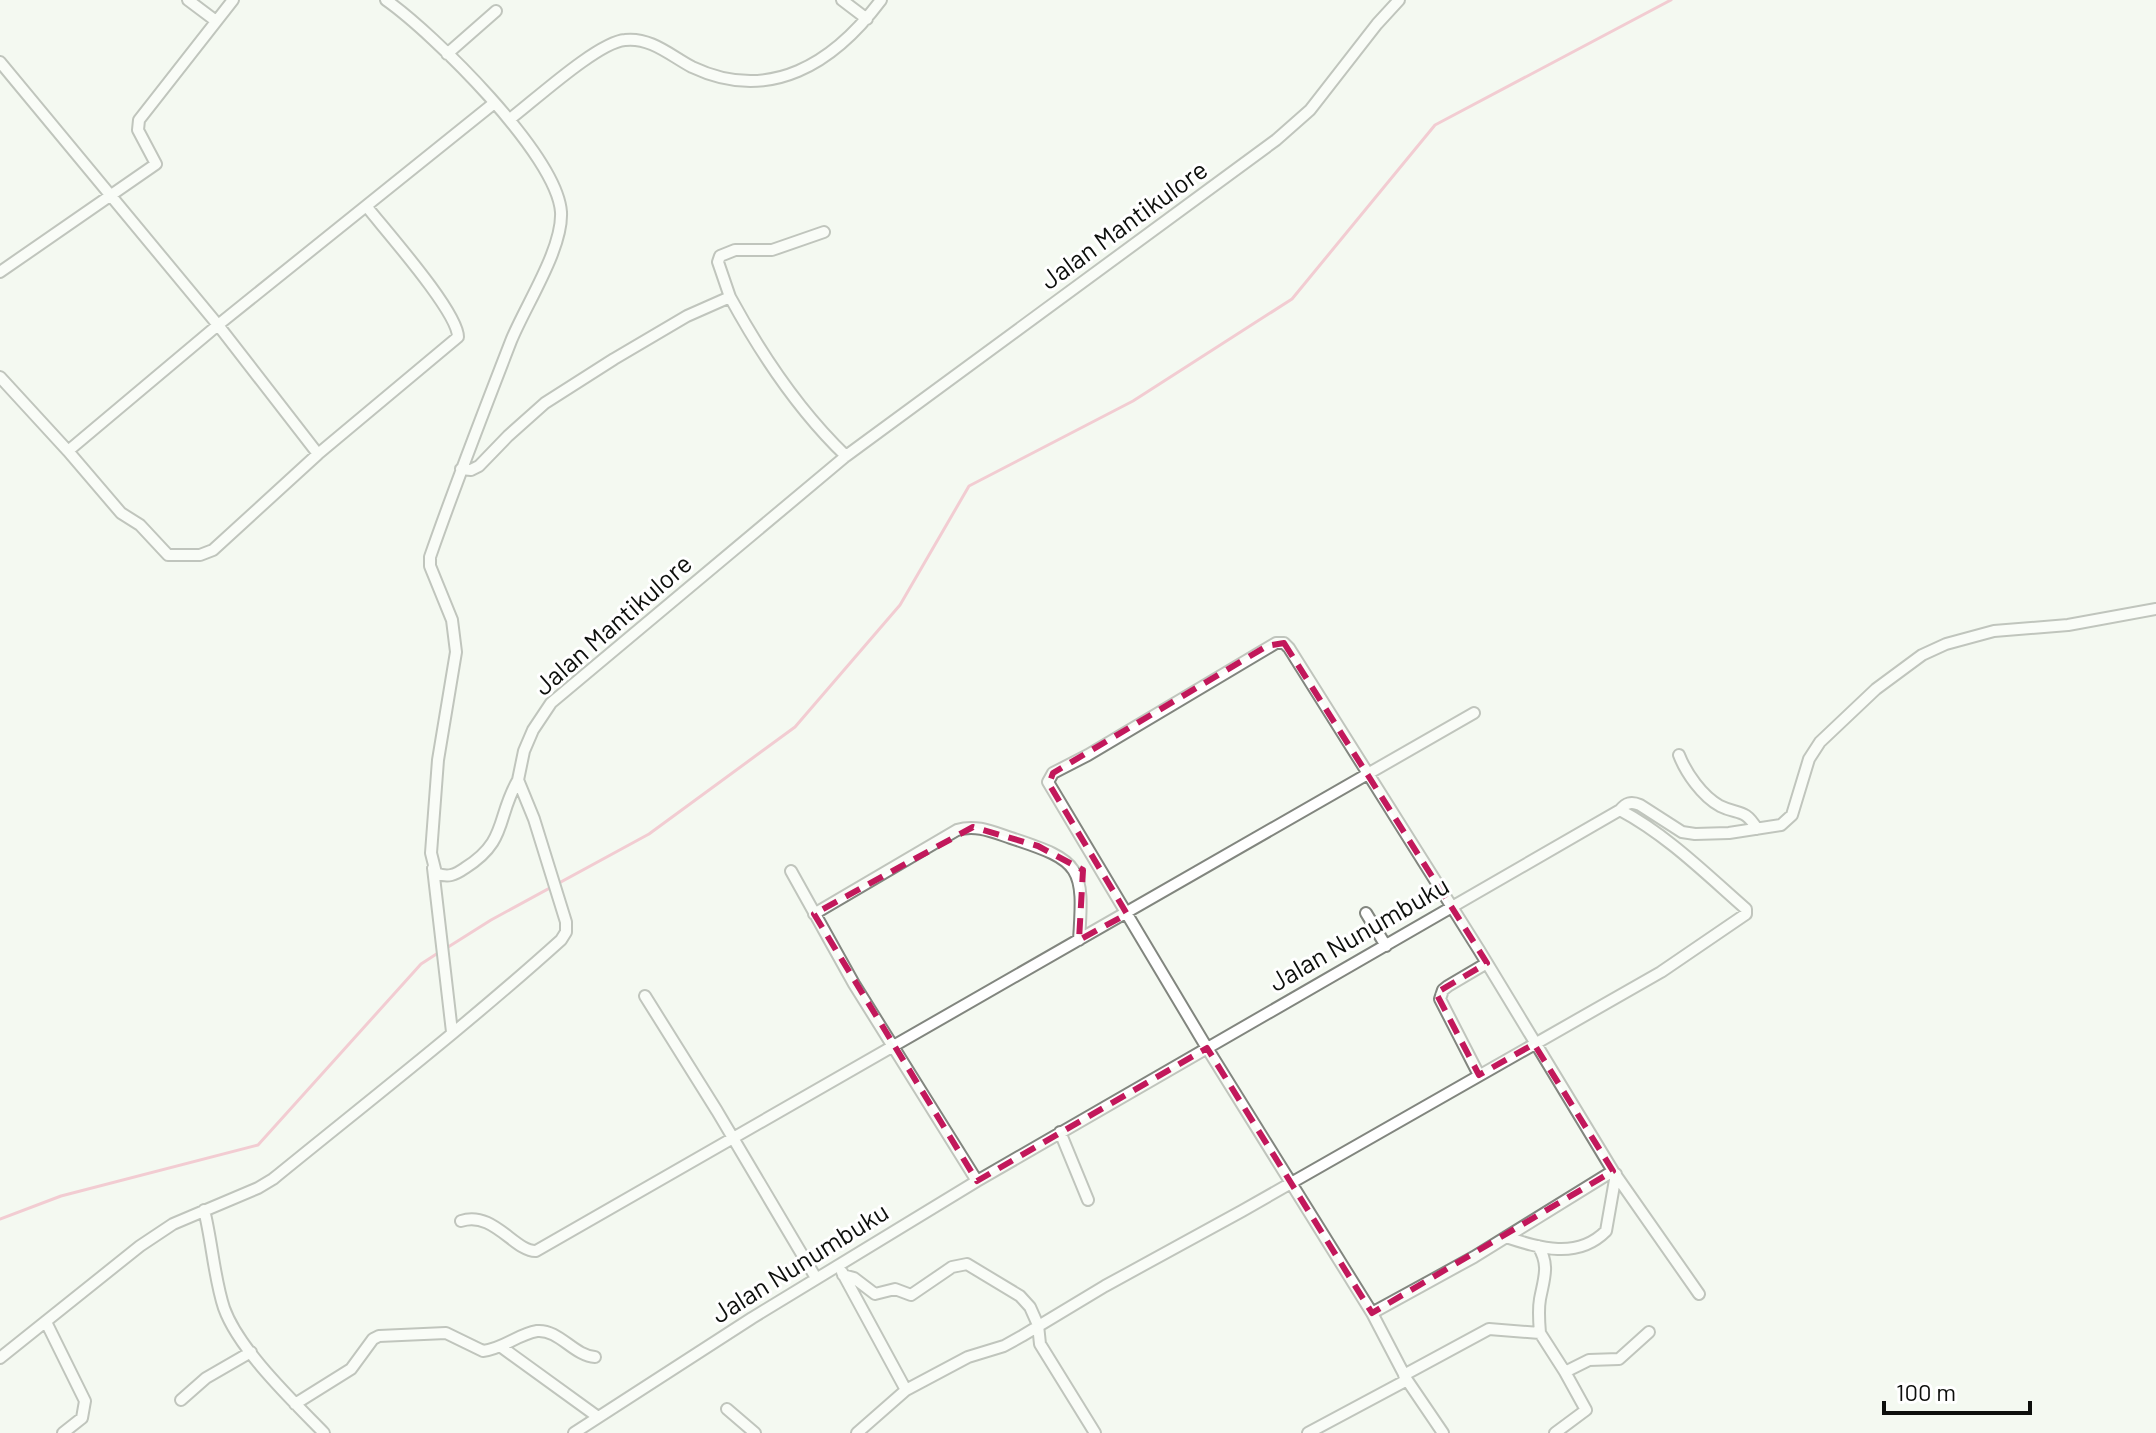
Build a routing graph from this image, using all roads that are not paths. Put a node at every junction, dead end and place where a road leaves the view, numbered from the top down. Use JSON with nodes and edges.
{"nodes":[{"id":1,"x":188,"y":0,"type":"edge"},
{"id":2,"x":233,"y":0,"type":"edge"},
{"id":3,"x":386,"y":0,"type":"edge"},
{"id":4,"x":842,"y":0,"type":"edge"},
{"id":5,"x":881,"y":0,"type":"edge"},
{"id":6,"x":1399,"y":0,"type":"edge"},
{"id":7,"x":496,"y":11,"type":"dead end"},
{"id":8,"x":867,"y":19,"type":"junction"},
{"id":9,"x":216,"y":21,"type":"junction"},
{"id":10,"x":447,"y":54,"type":"junction"},
{"id":11,"x":0,"y":62,"type":"edge"},
{"id":12,"x":493,"y":104,"type":"junction"},
{"id":13,"x":510,"y":119,"type":"junction"},
{"id":14,"x":111,"y":197,"type":"junction"},
{"id":15,"x":367,"y":207,"type":"junction"},
{"id":16,"x":824,"y":232,"type":"dead end"},
{"id":17,"x":0,"y":272,"type":"edge"},
{"id":18,"x":730,"y":297,"type":"junction"},
{"id":19,"x":218,"y":325,"type":"junction"},
{"id":20,"x":0,"y":377,"type":"edge"},
{"id":21,"x":68,"y":451,"type":"junction"},
{"id":22,"x":318,"y":454,"type":"junction"},
{"id":23,"x":846,"y":456,"type":"junction"},
{"id":24,"x":461,"y":469,"type":"junction"},
{"id":25,"x":2156,"y":609,"type":"edge"},
{"id":26,"x":1474,"y":713,"type":"dead end"},
{"id":27,"x":1679,"y":755,"type":"dead end"},
{"id":28,"x":1367,"y":774,"type":"junction"},
{"id":29,"x":518,"y":780,"type":"junction"},
{"id":30,"x":1620,"y":810,"type":"junction"},
{"id":31,"x":1757,"y":829,"type":"junction"},
{"id":32,"x":433,"y":868,"type":"junction"},
{"id":33,"x":791,"y":871,"type":"dead end"},
{"id":34,"x":1451,"y":907,"type":"junction"},
{"id":35,"x":1366,"y":913,"type":"dead end"},
{"id":36,"x":814,"y":914,"type":"junction"},
{"id":37,"x":1127,"y":914,"type":"junction"},
{"id":38,"x":1079,"y":940,"type":"junction"},
{"id":39,"x":1386,"y":946,"type":"junction"},
{"id":40,"x":1487,"y":963,"type":"junction"},
{"id":41,"x":645,"y":996,"type":"dead end"},
{"id":42,"x":452,"y":1032,"type":"junction"},
{"id":43,"x":1534,"y":1044,"type":"junction"},
{"id":44,"x":892,"y":1046,"type":"junction"},
{"id":45,"x":1207,"y":1048,"type":"junction"},
{"id":46,"x":1479,"y":1075,"type":"junction"},
{"id":47,"x":1060,"y":1132,"type":"junction"},
{"id":48,"x":733,"y":1138,"type":"junction"},
{"id":49,"x":1614,"y":1173,"type":"junction"},
{"id":50,"x":977,"y":1181,"type":"junction"},
{"id":51,"x":1292,"y":1182,"type":"junction"},
{"id":52,"x":1088,"y":1200,"type":"dead end"},
{"id":53,"x":204,"y":1210,"type":"junction"},
{"id":54,"x":461,"y":1221,"type":"dead end"},
{"id":55,"x":1506,"y":1237,"type":"junction"},
{"id":56,"x":1538,"y":1246,"type":"junction"},
{"id":57,"x":841,"y":1270,"type":"junction"},
{"id":58,"x":816,"y":1278,"type":"junction"},
{"id":59,"x":1699,"y":1294,"type":"dead end"},
{"id":60,"x":1372,"y":1313,"type":"junction"},
{"id":61,"x":46,"y":1322,"type":"junction"},
{"id":62,"x":1038,"y":1325,"type":"junction"},
{"id":63,"x":1649,"y":1332,"type":"dead end"},
{"id":64,"x":1540,"y":1333,"type":"junction"},
{"id":65,"x":500,"y":1346,"type":"junction"},
{"id":66,"x":251,"y":1352,"type":"junction"},
{"id":67,"x":595,"y":1357,"type":"dead end"},
{"id":68,"x":0,"y":1358,"type":"edge"},
{"id":69,"x":1565,"y":1372,"type":"junction"},
{"id":70,"x":1405,"y":1378,"type":"junction"},
{"id":71,"x":906,"y":1390,"type":"junction"},
{"id":72,"x":181,"y":1400,"type":"dead end"},
{"id":73,"x":295,"y":1404,"type":"junction"},
{"id":74,"x":727,"y":1409,"type":"dead end"},
{"id":75,"x":598,"y":1417,"type":"junction"},
{"id":76,"x":63,"y":1433,"type":"edge"},
{"id":77,"x":324,"y":1433,"type":"edge"},
{"id":78,"x":574,"y":1433,"type":"edge"},
{"id":79,"x":755,"y":1433,"type":"edge"},
{"id":80,"x":857,"y":1433,"type":"edge"},
{"id":81,"x":1095,"y":1433,"type":"edge"},
{"id":82,"x":1308,"y":1433,"type":"edge"},
{"id":83,"x":1443,"y":1433,"type":"edge"},
{"id":84,"x":1555,"y":1433,"type":"edge"}],
"edges":[{"from":1,"to":9,"type":"street"},
{"from":2,"to":9,"type":"street"},
{"from":3,"to":10,"type":"street"},
{"from":4,"to":8,"type":"street"},
{"from":5,"to":8,"type":"street"},
{"from":6,"to":23,"type":"street","name":"Jalan Mantikulore"},
{"from":7,"to":10,"type":"street"},
{"from":8,"to":13,"type":"street"},
{"from":9,"to":14,"type":"street"},
{"from":10,"to":12,"type":"street"},
{"from":11,"to":14,"type":"street"},
{"from":12,"to":13,"type":"street"},
{"from":12,"to":15,"type":"street"},
{"from":13,"to":24,"type":"street"},
{"from":14,"to":17,"type":"street"},
{"from":14,"to":19,"type":"street"},
{"from":15,"to":19,"type":"street"},
{"from":15,"to":22,"type":"street"},
{"from":16,"to":18,"type":"street"},
{"from":18,"to":23,"type":"street"},
{"from":18,"to":24,"type":"street"},
{"from":19,"to":21,"type":"street"},
{"from":19,"to":22,"type":"street"},
{"from":20,"to":21,"type":"street"},
{"from":21,"to":22,"type":"street"},
{"from":23,"to":29,"type":"street","name":"Jalan Mantikulore"},
{"from":24,"to":32,"type":"street"},
{"from":25,"to":31,"type":"street"},
{"from":26,"to":28,"type":"street"},
{"from":27,"to":31,"type":"street"},
{"from":28,"to":34,"type":"street"},
{"from":28,"to":37,"type":"street"},
{"from":28,"to":37,"type":"street"},
{"from":29,"to":32,"type":"street","name":"Jalan Mantikulore"},
{"from":29,"to":42,"type":"street"},
{"from":30,"to":31,"type":"street"},
{"from":30,"to":34,"type":"street","name":"Jalan Nunumbuku"},
{"from":30,"to":43,"type":"street"},
{"from":32,"to":42,"type":"street"},
{"from":33,"to":36,"type":"street"},
{"from":34,"to":39,"type":"street","name":"Jalan Nunumbuku"},
{"from":34,"to":40,"type":"street"},
{"from":35,"to":39,"type":"street"},
{"from":36,"to":38,"type":"street"},
{"from":36,"to":44,"type":"street"},
{"from":37,"to":38,"type":"street"},
{"from":37,"to":45,"type":"street"},
{"from":38,"to":44,"type":"street"},
{"from":39,"to":45,"type":"street","name":"Jalan Nunumbuku"},
{"from":40,"to":43,"type":"street"},
{"from":40,"to":46,"type":"street"},
{"from":41,"to":48,"type":"street"},
{"from":42,"to":53,"type":"street"},
{"from":43,"to":46,"type":"street"},
{"from":43,"to":49,"type":"street"},
{"from":44,"to":48,"type":"street"},
{"from":44,"to":50,"type":"street"},
{"from":45,"to":47,"type":"street","name":"Jalan Nunumbuku"},
{"from":45,"to":51,"type":"street"},
{"from":46,"to":51,"type":"street"},
{"from":47,"to":50,"type":"street","name":"Jalan Nunumbuku"},
{"from":47,"to":52,"type":"street"},
{"from":48,"to":54,"type":"street"},
{"from":48,"to":58,"type":"street"},
{"from":49,"to":55,"type":"street"},
{"from":49,"to":56,"type":"street"},
{"from":49,"to":59,"type":"street"},
{"from":50,"to":57,"type":"street","name":"Jalan Nunumbuku"},
{"from":51,"to":60,"type":"street"},
{"from":51,"to":62,"type":"street"},
{"from":53,"to":61,"type":"street"},
{"from":53,"to":66,"type":"street"},
{"from":55,"to":56,"type":"street"},
{"from":55,"to":60,"type":"street"},
{"from":56,"to":64,"type":"street"},
{"from":57,"to":58,"type":"street","name":"Jalan Nunumbuku"},
{"from":57,"to":62,"type":"street"},
{"from":57,"to":71,"type":"street"},
{"from":58,"to":75,"type":"street","name":"Jalan Nunumbuku"},
{"from":60,"to":70,"type":"street"},
{"from":61,"to":68,"type":"street"},
{"from":61,"to":76,"type":"street"},
{"from":62,"to":71,"type":"street"},
{"from":62,"to":81,"type":"street"},
{"from":63,"to":69,"type":"street"},
{"from":64,"to":69,"type":"street"},
{"from":64,"to":70,"type":"street"},
{"from":65,"to":67,"type":"street"},
{"from":65,"to":73,"type":"street"},
{"from":65,"to":75,"type":"street"},
{"from":66,"to":72,"type":"street"},
{"from":66,"to":73,"type":"street"},
{"from":69,"to":84,"type":"street"},
{"from":70,"to":82,"type":"street"},
{"from":70,"to":83,"type":"street"},
{"from":71,"to":80,"type":"street"},
{"from":73,"to":77,"type":"street"},
{"from":74,"to":79,"type":"street"},
{"from":75,"to":78,"type":"street","name":"Jalan Nunumbuku"}]}
